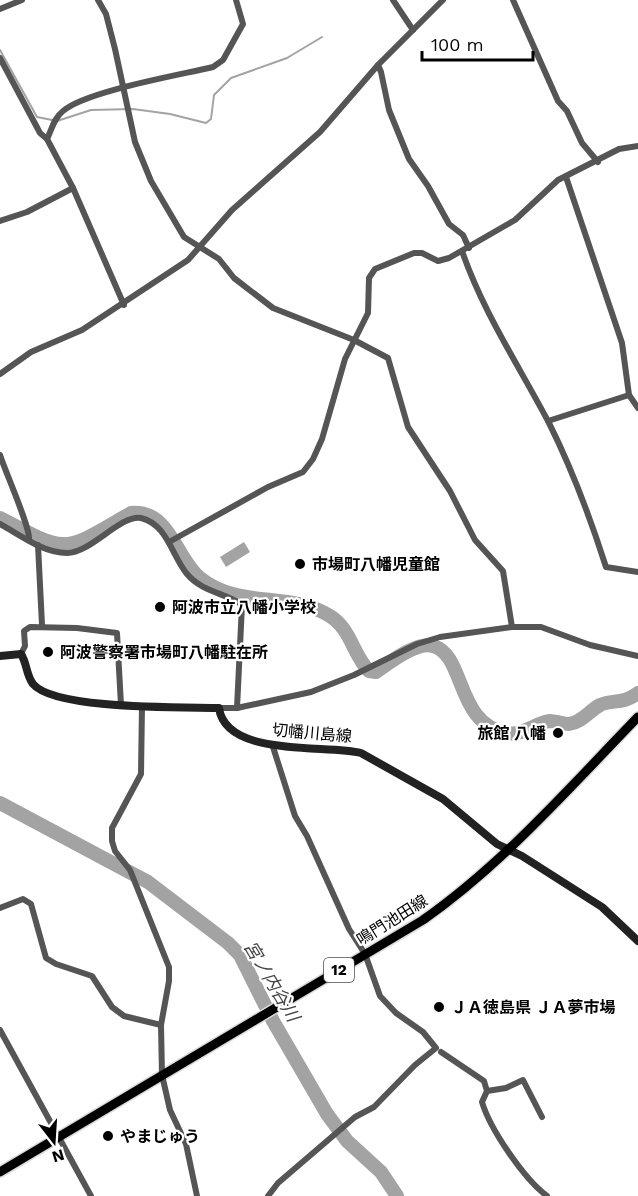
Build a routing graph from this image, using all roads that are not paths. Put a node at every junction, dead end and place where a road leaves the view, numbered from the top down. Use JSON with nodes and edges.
{"nodes":[{"id":1,"x":22,"y":0,"type":"edge"},
{"id":2,"x":98,"y":0,"type":"edge"},
{"id":3,"x":236,"y":0,"type":"edge"},
{"id":4,"x":393,"y":0,"type":"edge"},
{"id":5,"x":443,"y":0,"type":"edge"},
{"id":6,"x":513,"y":0,"type":"edge"},
{"id":7,"x":0,"y":9,"type":"edge"},
{"id":8,"x":413,"y":30,"type":"junction"},
{"id":9,"x":0,"y":58,"type":"edge"},
{"id":10,"x":378,"y":65,"type":"junction"},
{"id":11,"x":125,"y":88,"type":"junction"},
{"id":12,"x":47,"y":139,"type":"junction"},
{"id":13,"x":638,"y":146,"type":"edge"},
{"id":14,"x":597,"y":162,"type":"junction"},
{"id":15,"x":566,"y":177,"type":"junction"},
{"id":16,"x":73,"y":188,"type":"junction"},
{"id":17,"x":0,"y":222,"type":"edge"},
{"id":18,"x":469,"y":248,"type":"junction"},
{"id":19,"x":200,"y":249,"type":"junction"},
{"id":20,"x":462,"y":252,"type":"junction"},
{"id":21,"x":124,"y":304,"type":"junction"},
{"id":22,"x":354,"y":340,"type":"junction"},
{"id":23,"x":0,"y":374,"type":"edge"},
{"id":24,"x":629,"y":395,"type":"junction"},
{"id":25,"x":638,"y":408,"type":"edge"},
{"id":26,"x":548,"y":421,"type":"junction"},
{"id":27,"x":0,"y":455,"type":"edge"},
{"id":28,"x":0,"y":524,"type":"edge"},
{"id":29,"x":30,"y":536,"type":"junction"},
{"id":30,"x":169,"y":542,"type":"junction"},
{"id":31,"x":38,"y":545,"type":"junction"},
{"id":32,"x":638,"y":572,"type":"edge"},
{"id":33,"x":42,"y":626,"type":"junction"},
{"id":34,"x":512,"y":627,"type":"junction"},
{"id":35,"x":21,"y":654,"type":"junction"},
{"id":36,"x":0,"y":656,"type":"edge"},
{"id":37,"x":638,"y":656,"type":"edge"},
{"id":38,"x":121,"y":705,"type":"junction"},
{"id":39,"x":142,"y":706,"type":"junction"},
{"id":40,"x":219,"y":708,"type":"junction"},
{"id":41,"x":237,"y":708,"type":"junction"},
{"id":42,"x":638,"y":717,"type":"edge"},
{"id":43,"x":273,"y":747,"type":"junction"},
{"id":44,"x":509,"y":850,"type":"junction"},
{"id":45,"x":0,"y":908,"type":"edge"},
{"id":46,"x":638,"y":941,"type":"edge"},
{"id":47,"x":365,"y":954,"type":"junction"},
{"id":48,"x":161,"y":1024,"type":"junction"},
{"id":49,"x":0,"y":1030,"type":"edge"},
{"id":50,"x":441,"y":1052,"type":"dead end"},
{"id":51,"x":162,"y":1075,"type":"junction"},
{"id":52,"x":487,"y":1091,"type":"junction"},
{"id":53,"x":542,"y":1117,"type":"dead end"},
{"id":54,"x":60,"y":1136,"type":"junction"},
{"id":55,"x":0,"y":1172,"type":"edge"},
{"id":56,"x":91,"y":1196,"type":"edge"},
{"id":57,"x":197,"y":1196,"type":"edge"},
{"id":58,"x":268,"y":1196,"type":"edge"},
{"id":59,"x":547,"y":1196,"type":"edge"}],
"edges":[{"from":1,"to":7,"type":"street"},
{"from":2,"to":11,"type":"street"},
{"from":3,"to":11,"type":"street"},
{"from":4,"to":8,"type":"street"},
{"from":5,"to":8,"type":"street"},
{"from":6,"to":14,"type":"street"},
{"from":8,"to":10,"type":"street"},
{"from":9,"to":12,"type":"street"},
{"from":10,"to":18,"type":"street"},
{"from":10,"to":19,"type":"street"},
{"from":11,"to":12,"type":"street"},
{"from":11,"to":19,"type":"street"},
{"from":12,"to":16,"type":"street"},
{"from":13,"to":14,"type":"street"},
{"from":14,"to":15,"type":"street"},
{"from":15,"to":18,"type":"street"},
{"from":15,"to":24,"type":"street"},
{"from":16,"to":17,"type":"street"},
{"from":16,"to":21,"type":"street"},
{"from":18,"to":20,"type":"street"},
{"from":19,"to":21,"type":"street"},
{"from":19,"to":22,"type":"street"},
{"from":20,"to":22,"type":"street"},
{"from":20,"to":26,"type":"street"},
{"from":21,"to":23,"type":"street"},
{"from":22,"to":30,"type":"street"},
{"from":22,"to":34,"type":"street"},
{"from":24,"to":25,"type":"street"},
{"from":24,"to":26,"type":"street"},
{"from":26,"to":32,"type":"street"},
{"from":27,"to":29,"type":"street"},
{"from":28,"to":29,"type":"street"},
{"from":29,"to":31,"type":"street"},
{"from":30,"to":31,"type":"street"},
{"from":30,"to":41,"type":"street"},
{"from":31,"to":33,"type":"street"},
{"from":33,"to":35,"type":"street"},
{"from":33,"to":38,"type":"street"},
{"from":34,"to":37,"type":"street"},
{"from":34,"to":41,"type":"street"},
{"from":35,"to":36,"type":"main road"},
{"from":35,"to":38,"type":"main road"},
{"from":38,"to":39,"type":"main road"},
{"from":39,"to":40,"type":"main road"},
{"from":39,"to":48,"type":"street"},
{"from":40,"to":41,"type":"street"},
{"from":40,"to":43,"type":"main road","name":"切幡川島線"},
{"from":42,"to":44,"type":"main road","name":"鳴門池田線","number":"12"},
{"from":43,"to":44,"type":"main road","name":"切幡川島線"},
{"from":43,"to":47,"type":"street"},
{"from":44,"to":46,"type":"main road","name":"切幡川島線"},
{"from":44,"to":47,"type":"main road","name":"鳴門池田線","number":"12"},
{"from":45,"to":48,"type":"street"},
{"from":47,"to":51,"type":"main road","name":"鳴門池田線","number":"12"},
{"from":47,"to":58,"type":"street"},
{"from":48,"to":51,"type":"street"},
{"from":49,"to":54,"type":"street"},
{"from":50,"to":52,"type":"street"},
{"from":51,"to":54,"type":"main road","name":"鳴門池田線","number":"12"},
{"from":51,"to":57,"type":"street"},
{"from":52,"to":53,"type":"street"},
{"from":52,"to":59,"type":"street"},
{"from":54,"to":55,"type":"main road","name":"鳴門池田線","number":"12"},
{"from":54,"to":56,"type":"street"}]}
